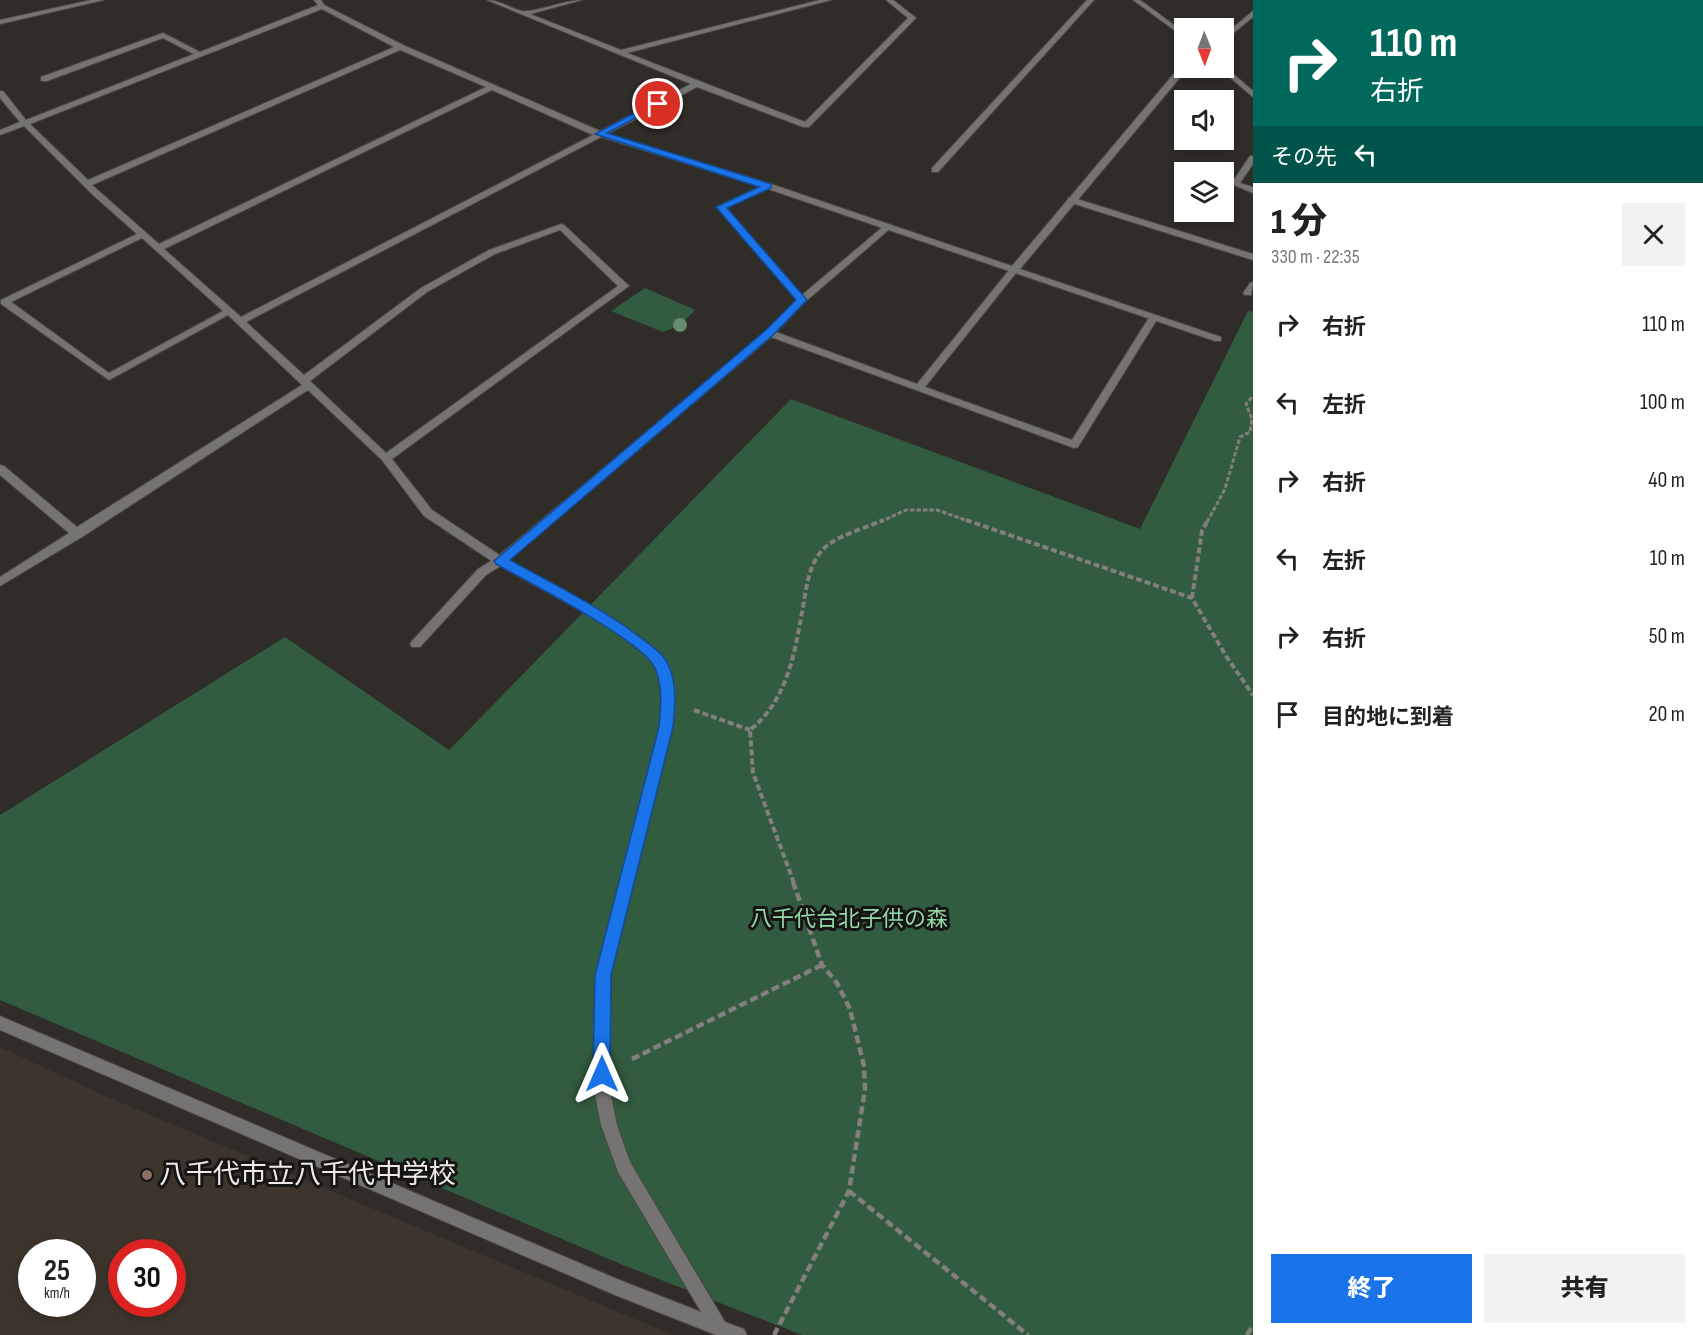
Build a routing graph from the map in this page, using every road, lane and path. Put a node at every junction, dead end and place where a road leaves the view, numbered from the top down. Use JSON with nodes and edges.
{"nodes":[{"id":1,"x":101,"y":0,"type":"edge"},
{"id":2,"x":333,"y":0,"type":"edge"},
{"id":3,"x":490,"y":0,"type":"edge"},
{"id":4,"x":579,"y":0,"type":"edge"},
{"id":5,"x":828,"y":0,"type":"edge"},
{"id":6,"x":890,"y":0,"type":"edge"},
{"id":7,"x":1091,"y":0,"type":"edge"},
{"id":8,"x":1136,"y":0,"type":"edge"},
{"id":9,"x":320,"y":3,"type":"edge"},
{"id":10,"x":525,"y":13,"type":"junction"},
{"id":11,"x":1253,"y":13,"type":"edge"},
{"id":12,"x":0,"y":22,"type":"edge"},
{"id":13,"x":1174,"y":28,"type":"edge"},
{"id":14,"x":1234,"y":30,"type":"edge"},
{"id":15,"x":400,"y":47,"type":"junction"},
{"id":16,"x":623,"y":52,"type":"junction"},
{"id":17,"x":199,"y":54,"type":"junction"},
{"id":18,"x":1175,"y":78,"type":"edge"},
{"id":19,"x":1234,"y":78,"type":"edge"},
{"id":20,"x":44,"y":79,"type":"dead end"},
{"id":21,"x":697,"y":84,"type":"junction"},
{"id":22,"x":492,"y":87,"type":"junction"},
{"id":23,"x":0,"y":93,"type":"edge"},
{"id":24,"x":1253,"y":95,"type":"edge"},
{"id":25,"x":25,"y":123,"type":"junction"},
{"id":26,"x":0,"y":133,"type":"edge"},
{"id":27,"x":599,"y":134,"type":"junction"},
{"id":28,"x":1253,"y":158,"type":"edge"},
{"id":29,"x":935,"y":170,"type":"dead end"},
{"id":30,"x":87,"y":184,"type":"junction"},
{"id":31,"x":768,"y":186,"type":"junction"},
{"id":32,"x":1253,"y":190,"type":"edge"},
{"id":33,"x":1071,"y":200,"type":"junction"},
{"id":34,"x":888,"y":227,"type":"junction"},
{"id":35,"x":142,"y":234,"type":"junction"},
{"id":36,"x":158,"y":248,"type":"junction"},
{"id":37,"x":1253,"y":257,"type":"edge"},
{"id":38,"x":1013,"y":270,"type":"junction"},
{"id":39,"x":802,"y":300,"type":"junction"},
{"id":40,"x":229,"y":311,"type":"junction"},
{"id":41,"x":1153,"y":318,"type":"junction"},
{"id":42,"x":240,"y":321,"type":"junction"},
{"id":43,"x":770,"y":333,"type":"junction"},
{"id":44,"x":1218,"y":339,"type":"dead end"},
{"id":45,"x":306,"y":383,"type":"junction"},
{"id":46,"x":920,"y":387,"type":"junction"},
{"id":47,"x":1253,"y":396,"type":"edge"},
{"id":48,"x":386,"y":458,"type":"junction"},
{"id":49,"x":0,"y":470,"type":"edge"},
{"id":50,"x":78,"y":534,"type":"junction"},
{"id":51,"x":501,"y":561,"type":"junction"},
{"id":52,"x":0,"y":582,"type":"edge"},
{"id":53,"x":1192,"y":598,"type":"junction"},
{"id":54,"x":416,"y":644,"type":"dead end"},
{"id":55,"x":1253,"y":695,"type":"edge"},
{"id":56,"x":668,"y":701,"type":"junction"},
{"id":57,"x":750,"y":730,"type":"junction"},
{"id":58,"x":822,"y":965,"type":"junction"},
{"id":59,"x":0,"y":1023,"type":"edge"},
{"id":60,"x":602,"y":1074,"type":"junction"},
{"id":61,"x":849,"y":1191,"type":"junction"},
{"id":62,"x":1253,"y":1325,"type":"edge"},
{"id":63,"x":719,"y":1328,"type":"junction"},
{"id":64,"x":738,"y":1335,"type":"edge"},
{"id":65,"x":774,"y":1335,"type":"edge"},
{"id":66,"x":1028,"y":1335,"type":"edge"},
{"id":67,"x":1247,"y":1335,"type":"edge"}],
"edges":[{"from":1,"to":12,"type":"street"},
{"from":2,"to":9,"type":"street"},
{"from":3,"to":10,"type":"street"},
{"from":4,"to":10,"type":"street"},
{"from":5,"to":16,"type":"street"},
{"from":6,"to":21,"type":"street"},
{"from":7,"to":29,"type":"street"},
{"from":8,"to":13,"type":"street"},
{"from":9,"to":15,"type":"street"},
{"from":9,"to":17,"type":"street"},
{"from":10,"to":16,"type":"street"},
{"from":11,"to":14,"type":"street"},
{"from":15,"to":22,"type":"street"},
{"from":15,"to":30,"type":"street"},
{"from":16,"to":21,"type":"street"},
{"from":17,"to":20,"type":"street"},
{"from":17,"to":25,"type":"street"},
{"from":18,"to":33,"type":"street"},
{"from":19,"to":24,"type":"street"},
{"from":21,"to":27,"type":"street"},
{"from":22,"to":27,"type":"street"},
{"from":22,"to":36,"type":"street"},
{"from":23,"to":25,"type":"street"},
{"from":25,"to":26,"type":"street"},
{"from":25,"to":30,"type":"street"},
{"from":27,"to":31,"type":"street"},
{"from":27,"to":42,"type":"street"},
{"from":28,"to":32,"type":"street"},
{"from":30,"to":35,"type":"street"},
{"from":31,"to":34,"type":"street"},
{"from":31,"to":39,"type":"street"},
{"from":33,"to":37,"type":"street"},
{"from":33,"to":38,"type":"street"},
{"from":34,"to":38,"type":"street"},
{"from":34,"to":39,"type":"street"},
{"from":35,"to":36,"type":"street"},
{"from":35,"to":40,"type":"street"},
{"from":36,"to":40,"type":"street"},
{"from":38,"to":41,"type":"street"},
{"from":38,"to":46,"type":"street"},
{"from":39,"to":43,"type":"street"},
{"from":40,"to":42,"type":"street"},
{"from":41,"to":44,"type":"street"},
{"from":41,"to":46,"type":"street"},
{"from":42,"to":45,"type":"street"},
{"from":43,"to":46,"type":"street"},
{"from":43,"to":51,"type":"street"},
{"from":45,"to":48,"type":"street"},
{"from":45,"to":48,"type":"street"},
{"from":45,"to":50,"type":"street"},
{"from":47,"to":53,"type":"path"},
{"from":48,"to":51,"type":"street"},
{"from":49,"to":50,"type":"street"},
{"from":50,"to":52,"type":"street"},
{"from":51,"to":54,"type":"street"},
{"from":51,"to":56,"type":"street"},
{"from":53,"to":55,"type":"path"},
{"from":53,"to":57,"type":"path"},
{"from":56,"to":57,"type":"path"},
{"from":56,"to":60,"type":"street"},
{"from":57,"to":58,"type":"path"},
{"from":58,"to":60,"type":"path"},
{"from":58,"to":61,"type":"path"},
{"from":59,"to":63,"type":"street"},
{"from":60,"to":63,"type":"street"},
{"from":61,"to":65,"type":"path"},
{"from":61,"to":66,"type":"path"},
{"from":62,"to":67,"type":"path"},
{"from":63,"to":64,"type":"street"}]}
